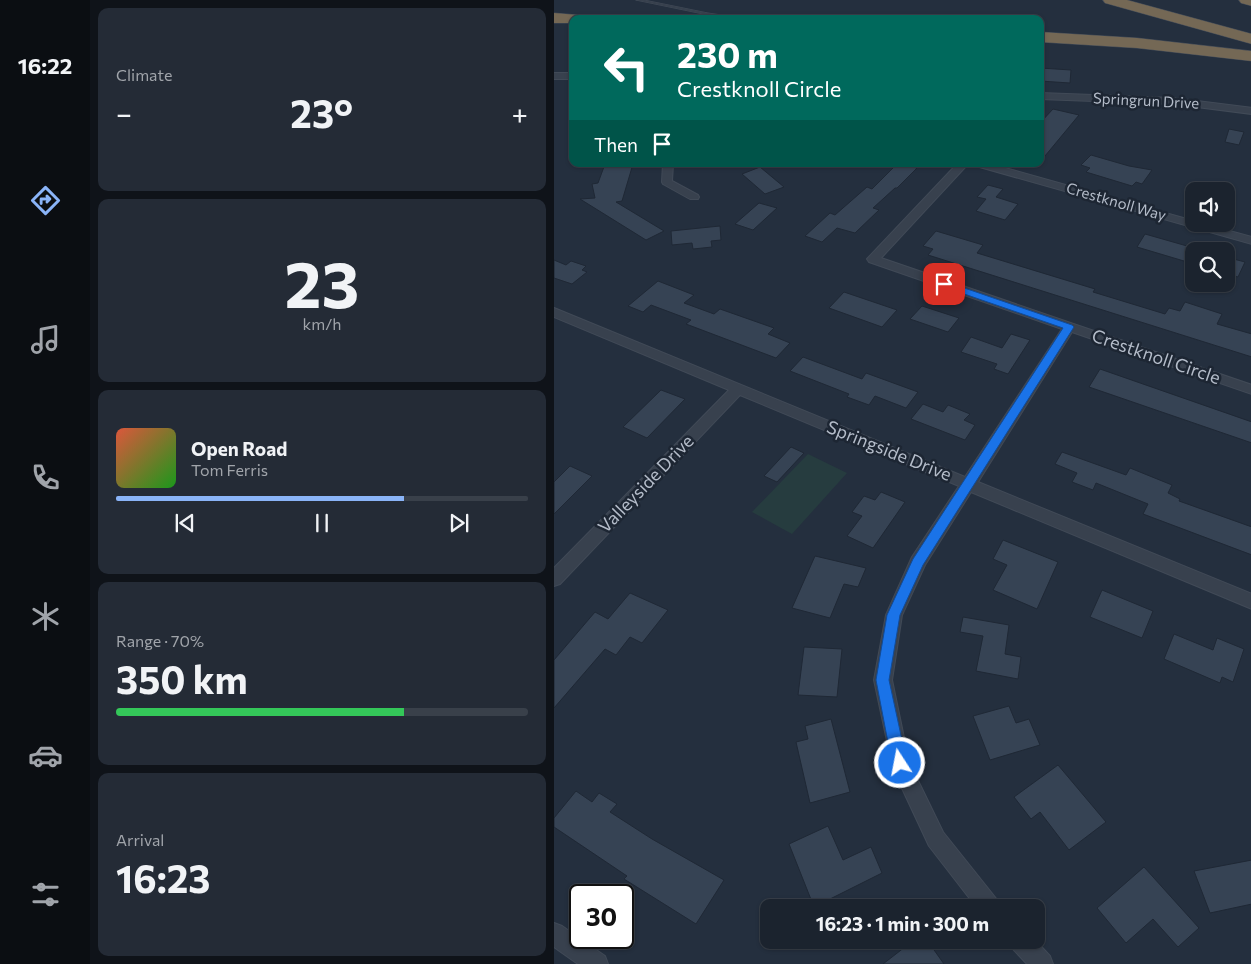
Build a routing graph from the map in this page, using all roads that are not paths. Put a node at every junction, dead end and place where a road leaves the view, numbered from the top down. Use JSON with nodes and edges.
{"nodes":[{"id":1,"x":638,"y":0,"type":"edge"},
{"id":2,"x":1110,"y":0,"type":"edge"},
{"id":3,"x":1160,"y":0,"type":"edge"},
{"id":4,"x":718,"y":15,"type":"edge"},
{"id":5,"x":554,"y":18,"type":"edge"},
{"id":6,"x":569,"y":18,"type":"edge"},
{"id":7,"x":1251,"y":24,"type":"edge"},
{"id":8,"x":1044,"y":37,"type":"edge"},
{"id":9,"x":1251,"y":39,"type":"edge"},
{"id":10,"x":1251,"y":56,"type":"edge"},
{"id":11,"x":554,"y":76,"type":"edge"},
{"id":12,"x":569,"y":76,"type":"edge"},
{"id":13,"x":1044,"y":96,"type":"edge"},
{"id":14,"x":1251,"y":111,"type":"edge"},
{"id":15,"x":668,"y":167,"type":"edge"},
{"id":16,"x":960,"y":167,"type":"edge"},
{"id":17,"x":991,"y":167,"type":"edge"},
{"id":18,"x":694,"y":196,"type":"dead end"},
{"id":19,"x":1251,"y":241,"type":"edge"},
{"id":20,"x":554,"y":312,"type":"edge"},
{"id":21,"x":1069,"y":327,"type":"junction"},
{"id":22,"x":738,"y":389,"type":"junction"},
{"id":23,"x":1251,"y":390,"type":"edge"},
{"id":24,"x":968,"y":484,"type":"junction"},
{"id":25,"x":554,"y":579,"type":"edge"},
{"id":26,"x":1251,"y":602,"type":"edge"},
{"id":27,"x":984,"y":899,"type":"edge"},
{"id":28,"x":554,"y":934,"type":"edge"},
{"id":29,"x":1028,"y":949,"type":"edge"},
{"id":30,"x":597,"y":964,"type":"edge"},
{"id":31,"x":1042,"y":964,"type":"edge"}],
"edges":[{"from":1,"to":4,"type":"lane"},
{"from":2,"to":9,"type":"highway"},
{"from":3,"to":7,"type":"highway"},
{"from":5,"to":6,"type":"highway"},
{"from":8,"to":10,"type":"highway"},
{"from":11,"to":12,"type":"street"},
{"from":13,"to":14,"type":"street","name":"Springrun Drive"},
{"from":15,"to":18,"type":"street"},
{"from":16,"to":21,"type":"street","name":"Crestknoll Circle"},
{"from":17,"to":19,"type":"street","name":"Crestknoll Way"},
{"from":20,"to":22,"type":"street","name":"Springside Drive"},
{"from":21,"to":23,"type":"street","name":"Crestknoll Circle"},
{"from":21,"to":24,"type":"street"},
{"from":22,"to":24,"type":"street","name":"Springside Drive"},
{"from":22,"to":25,"type":"street","name":"Valleyside Drive"},
{"from":24,"to":26,"type":"street","name":"Springside Drive"},
{"from":24,"to":27,"type":"street"},
{"from":28,"to":30,"type":"street"},
{"from":29,"to":31,"type":"street"}]}
